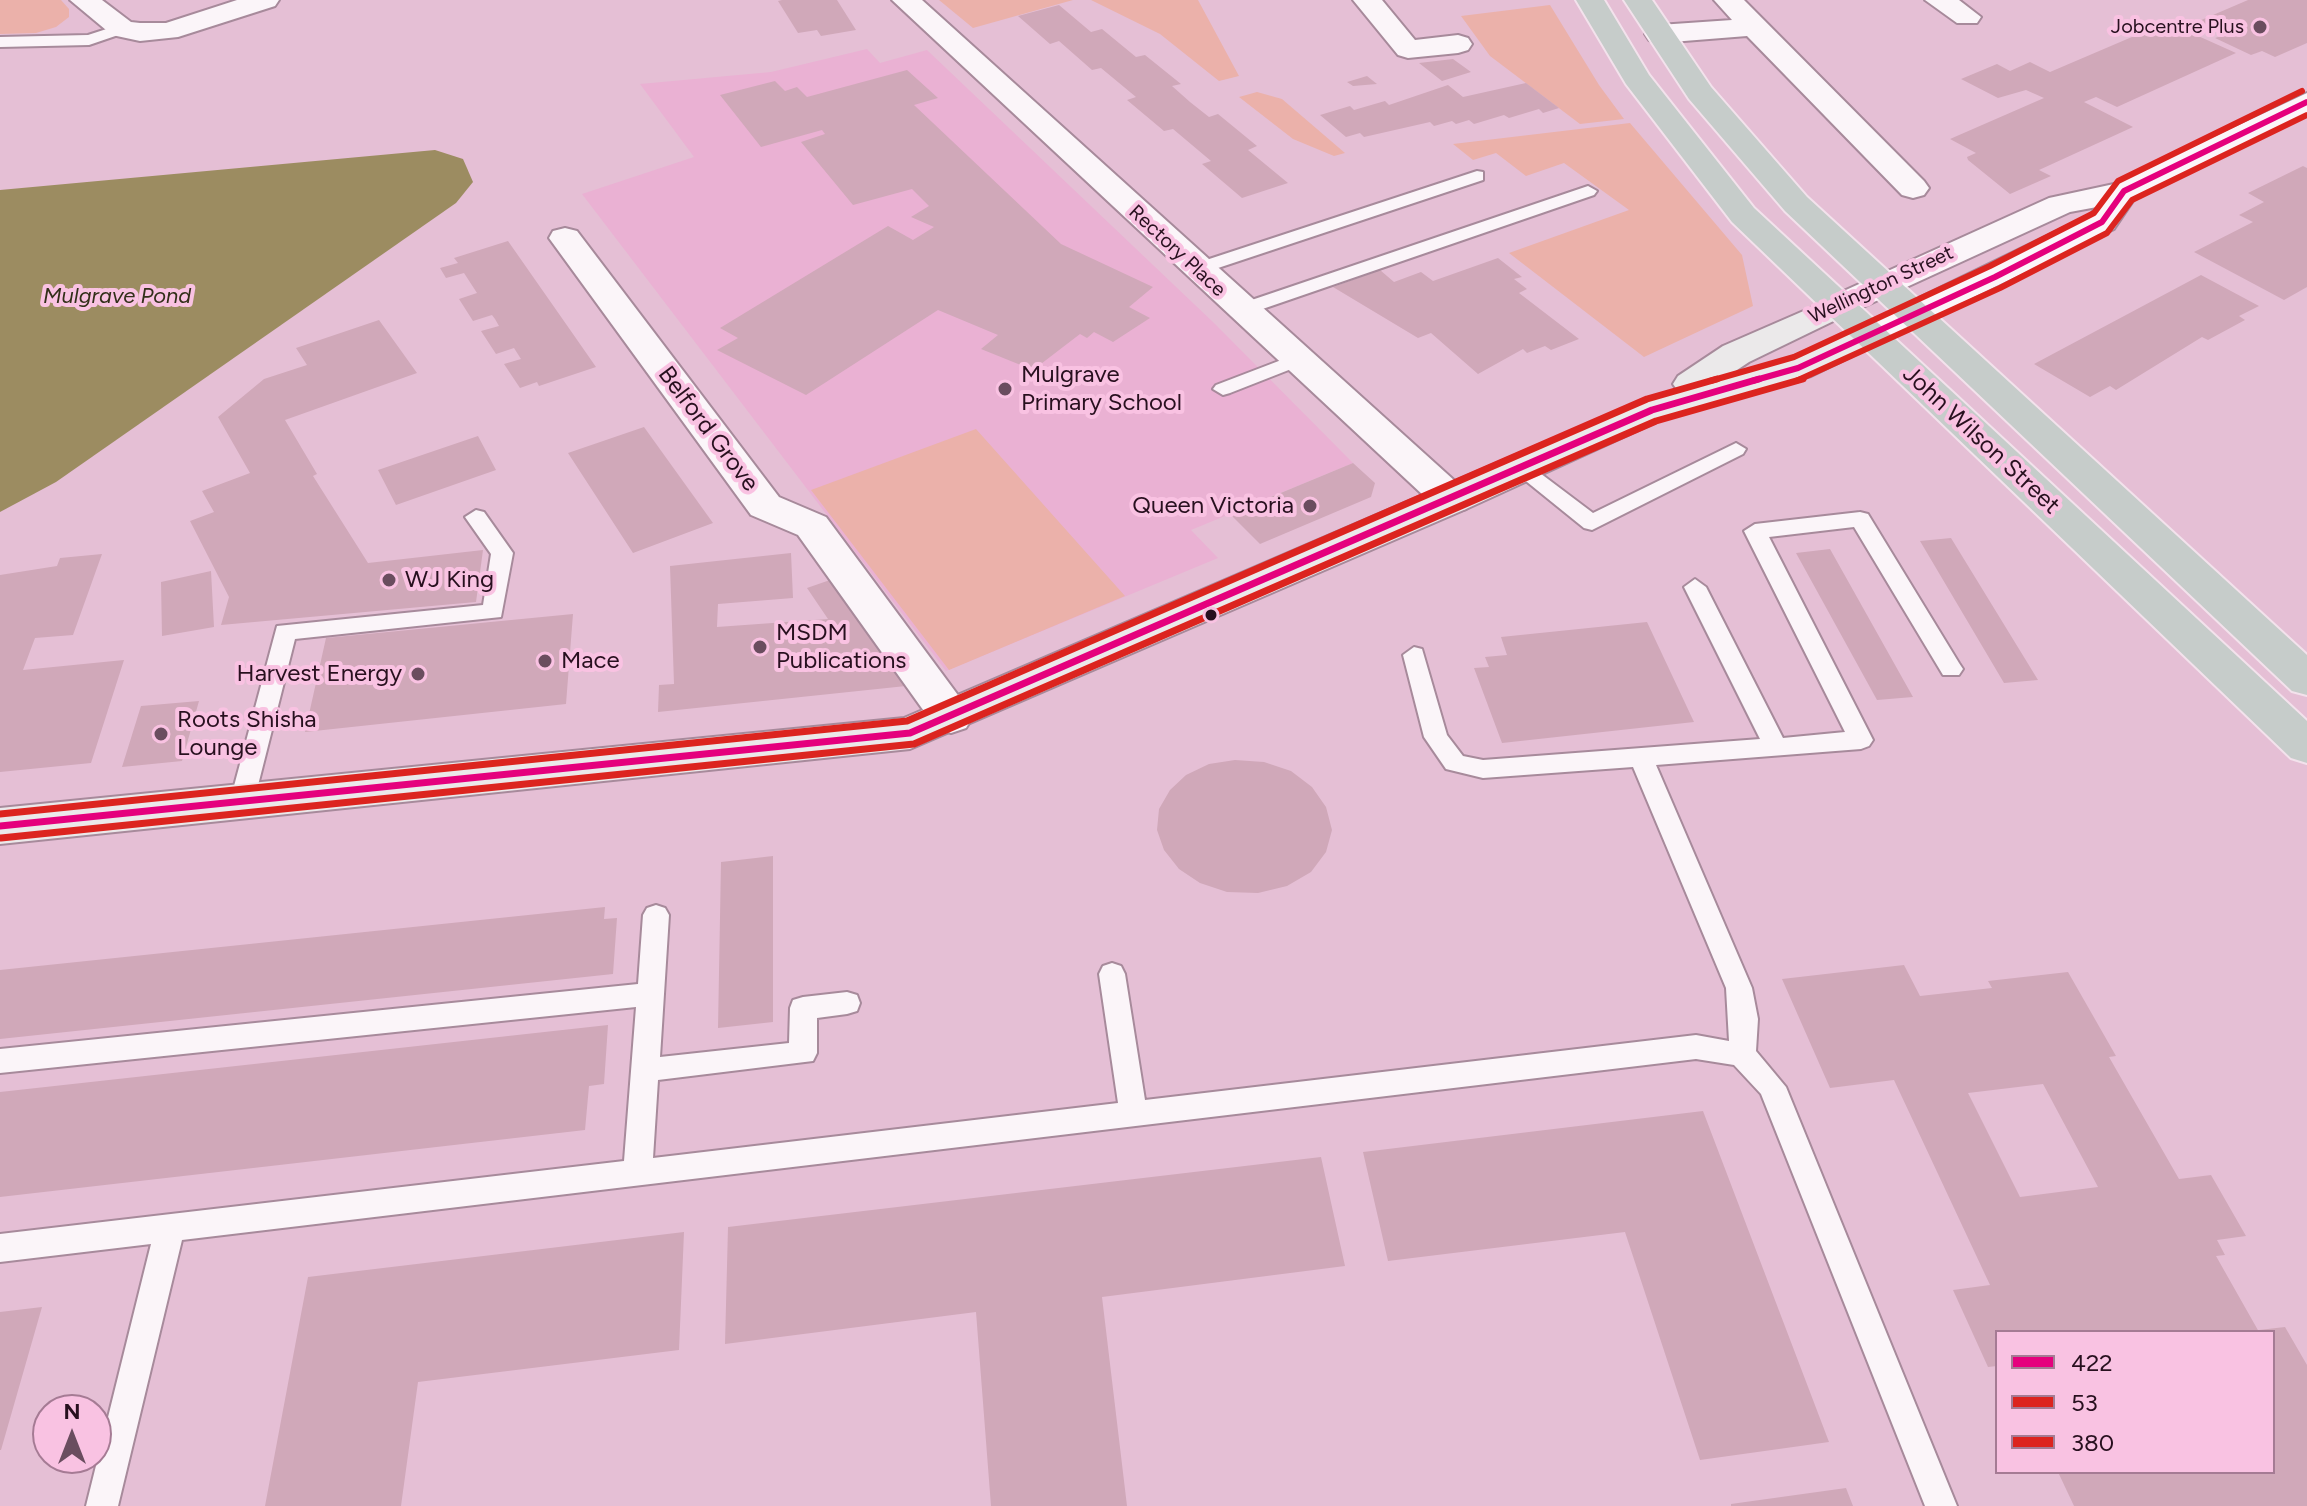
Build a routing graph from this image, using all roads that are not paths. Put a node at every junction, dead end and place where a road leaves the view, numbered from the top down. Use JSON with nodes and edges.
{"nodes":[{"id":1,"x":84,"y":0,"type":"edge"},
{"id":2,"x":265,"y":0,"type":"edge"},
{"id":3,"x":906,"y":0,"type":"edge"},
{"id":4,"x":1367,"y":0,"type":"edge"},
{"id":5,"x":1590,"y":0,"type":"edge"},
{"id":6,"x":1638,"y":0,"type":"edge"},
{"id":7,"x":1728,"y":0,"type":"edge"},
{"id":8,"x":1939,"y":0,"type":"edge"},
{"id":9,"x":1967,"y":17,"type":"dead end"},
{"id":10,"x":1754,"y":27,"type":"junction"},
{"id":11,"x":122,"y":29,"type":"junction"},
{"id":12,"x":1659,"y":34,"type":"junction"},
{"id":13,"x":0,"y":42,"type":"edge"},
{"id":14,"x":1458,"y":44,"type":"dead end"},
{"id":15,"x":2307,"y":102,"type":"edge"},
{"id":16,"x":1477,"y":176,"type":"dead end"},
{"id":17,"x":1913,"y":188,"type":"dead end"},
{"id":18,"x":1588,"y":191,"type":"dead end"},
{"id":19,"x":2124,"y":191,"type":"junction"},
{"id":20,"x":565,"y":238,"type":"dead end"},
{"id":21,"x":1197,"y":269,"type":"junction"},
{"id":22,"x":1883,"y":284,"type":"junction"},
{"id":23,"x":1838,"y":306,"type":"junction"},
{"id":24,"x":1241,"y":310,"type":"junction"},
{"id":25,"x":1916,"y":314,"type":"junction"},
{"id":26,"x":1869,"y":335,"type":"junction"},
{"id":27,"x":1297,"y":360,"type":"junction"},
{"id":28,"x":1223,"y":389,"type":"dead end"},
{"id":29,"x":1652,"y":410,"type":"junction"},
{"id":30,"x":1736,"y":449,"type":"dead end"},
{"id":31,"x":1521,"y":469,"type":"junction"},
{"id":32,"x":1452,"y":500,"type":"junction"},
{"id":33,"x":476,"y":517,"type":"dead end"},
{"id":34,"x":1695,"y":587,"type":"dead end"},
{"id":35,"x":1414,"y":655,"type":"dead end"},
{"id":36,"x":1951,"y":669,"type":"dead end"},
{"id":37,"x":2307,"y":680,"type":"edge"},
{"id":38,"x":951,"y":717,"type":"junction"},
{"id":39,"x":1776,"y":747,"type":"junction"},
{"id":40,"x":2307,"y":747,"type":"edge"},
{"id":41,"x":1641,"y":757,"type":"junction"},
{"id":42,"x":242,"y":801,"type":"junction"},
{"id":43,"x":0,"y":826,"type":"edge"},
{"id":44,"x":656,"y":915,"type":"dead end"},
{"id":45,"x":1112,"y":974,"type":"dead end"},
{"id":46,"x":650,"y":994,"type":"junction"},
{"id":47,"x":847,"y":1003,"type":"dead end"},
{"id":48,"x":1742,"y":1055,"type":"junction"},
{"id":49,"x":0,"y":1061,"type":"edge"},
{"id":50,"x":645,"y":1070,"type":"junction"},
{"id":51,"x":1133,"y":1111,"type":"junction"},
{"id":52,"x":638,"y":1171,"type":"junction"},
{"id":53,"x":170,"y":1228,"type":"junction"},
{"id":54,"x":0,"y":1248,"type":"edge"},
{"id":55,"x":102,"y":1506,"type":"edge"},
{"id":56,"x":1941,"y":1506,"type":"edge"}],
"edges":[{"from":1,"to":11,"type":"street"},
{"from":2,"to":11,"type":"street"},
{"from":3,"to":21,"type":"street","name":"Rectory Place"},
{"from":4,"to":14,"type":"street"},
{"from":5,"to":23,"type":"highway","name":"John Wilson Street"},
{"from":6,"to":12,"type":"highway","name":"John Wilson Street"},
{"from":7,"to":10,"type":"street"},
{"from":8,"to":9,"type":"street"},
{"from":10,"to":12,"type":"street"},
{"from":10,"to":17,"type":"street"},
{"from":11,"to":13,"type":"lane"},
{"from":12,"to":22,"type":"highway","name":"John Wilson Street"},
{"from":15,"to":19,"type":"street","name":"Wellington Street"},
{"from":16,"to":21,"type":"lane"},
{"from":18,"to":24,"type":"lane"},
{"from":19,"to":22,"type":"street","name":"Wellington Street"},
{"from":19,"to":25,"type":"street","name":"Wellington Street"},
{"from":20,"to":38,"type":"street","name":"Belford Grove"},
{"from":21,"to":24,"type":"street","name":"Rectory Place"},
{"from":22,"to":23,"type":"street","name":"Wellington Street"},
{"from":22,"to":25,"type":"highway","name":"John Wilson Street"},
{"from":23,"to":26,"type":"highway","name":"John Wilson Street"},
{"from":23,"to":29,"type":"main road","name":"Wellington Street"},
{"from":24,"to":27,"type":"street","name":"Rectory Place"},
{"from":25,"to":26,"type":"street","name":"Wellington Street"},
{"from":25,"to":37,"type":"highway","name":"John Wilson Street"},
{"from":26,"to":29,"type":"main road","name":"Wellington Street"},
{"from":26,"to":40,"type":"highway","name":"John Wilson Street"},
{"from":27,"to":28,"type":"lane"},
{"from":27,"to":32,"type":"street","name":"Rectory Place"},
{"from":29,"to":31,"type":"main road","name":"Wellington Street"},
{"from":30,"to":31,"type":"lane"},
{"from":31,"to":32,"type":"main road","name":"Wellington Street"},
{"from":32,"to":38,"type":"main road","name":"Wellington Street"},
{"from":33,"to":42,"type":"lane"},
{"from":34,"to":39,"type":"lane"},
{"from":35,"to":41,"type":"lane"},
{"from":36,"to":39,"type":"lane"},
{"from":38,"to":42,"type":"main road","name":"Wellington Street"},
{"from":39,"to":41,"type":"lane"},
{"from":41,"to":48,"type":"lane"},
{"from":42,"to":43,"type":"main road","name":"Wellington Street"},
{"from":44,"to":46,"type":"lane"},
{"from":45,"to":51,"type":"lane"},
{"from":46,"to":49,"type":"lane"},
{"from":46,"to":50,"type":"lane"},
{"from":47,"to":50,"type":"lane"},
{"from":48,"to":51,"type":"lane"},
{"from":48,"to":56,"type":"lane"},
{"from":50,"to":52,"type":"lane"},
{"from":51,"to":52,"type":"lane"},
{"from":52,"to":53,"type":"lane"},
{"from":53,"to":54,"type":"lane"},
{"from":53,"to":55,"type":"lane"}]}
